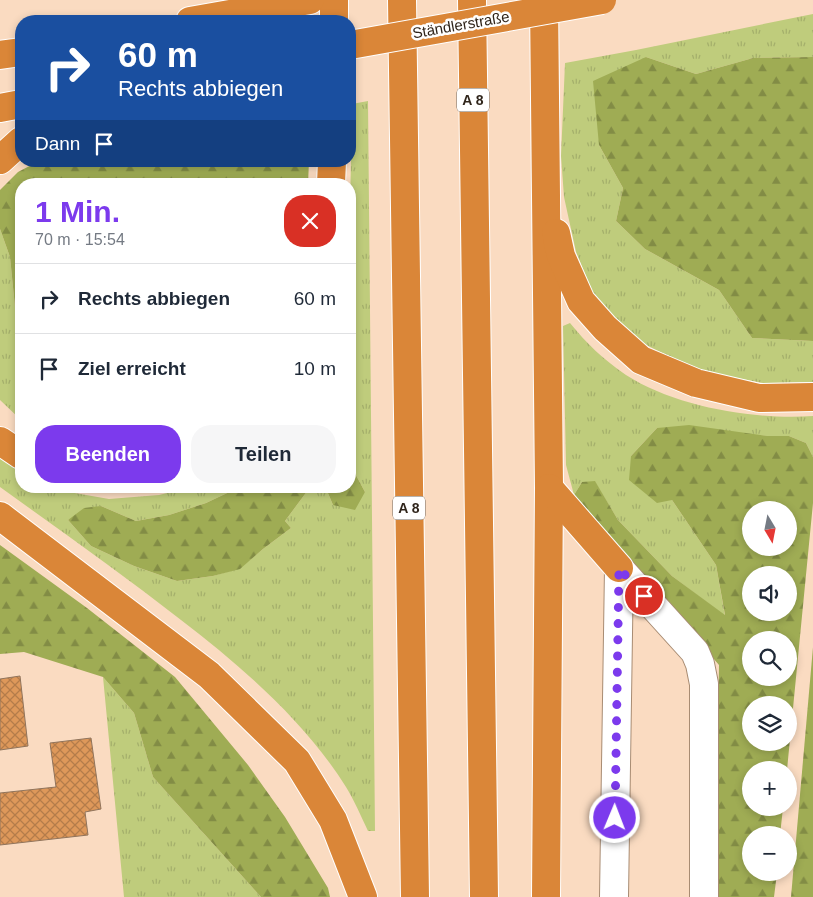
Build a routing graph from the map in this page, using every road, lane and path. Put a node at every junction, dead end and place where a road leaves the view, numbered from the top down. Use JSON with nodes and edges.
{"nodes":[{"id":1,"x":310,"y":0,"type":"edge"},
{"id":2,"x":334,"y":0,"type":"edge"},
{"id":3,"x":402,"y":0,"type":"edge"},
{"id":4,"x":472,"y":0,"type":"edge"},
{"id":5,"x":544,"y":0,"type":"edge"},
{"id":6,"x":602,"y":0,"type":"edge"},
{"id":7,"x":223,"y":15,"type":"edge"},
{"id":8,"x":334,"y":15,"type":"edge"},
{"id":9,"x":356,"y":44,"type":"edge"},
{"id":10,"x":15,"y":53,"type":"edge"},
{"id":11,"x":0,"y":55,"type":"edge"},
{"id":12,"x":15,"y":105,"type":"edge"},
{"id":13,"x":0,"y":108,"type":"edge"},
{"id":14,"x":15,"y":146,"type":"edge"},
{"id":15,"x":0,"y":160,"type":"edge"},
{"id":16,"x":547,"y":196,"type":"junction"},
{"id":17,"x":813,"y":397,"type":"edge"},
{"id":18,"x":0,"y":441,"type":"edge"},
{"id":19,"x":15,"y":451,"type":"edge"},
{"id":20,"x":549,"y":488,"type":"junction"},
{"id":21,"x":0,"y":516,"type":"edge"},
{"id":22,"x":619,"y":568,"type":"junction"},
{"id":23,"x":363,"y":897,"type":"edge"},
{"id":24,"x":415,"y":897,"type":"edge"},
{"id":25,"x":484,"y":897,"type":"edge"},
{"id":26,"x":546,"y":897,"type":"edge"},
{"id":27,"x":614,"y":897,"type":"edge"},
{"id":28,"x":704,"y":897,"type":"edge"}],
"edges":[{"from":1,"to":7,"type":"highway"},
{"from":2,"to":8,"type":"highway"},
{"from":3,"to":24,"type":"highway","number":"A 8"},
{"from":4,"to":25,"type":"highway","number":"A 8"},
{"from":5,"to":16,"type":"highway"},
{"from":6,"to":9,"type":"highway","name":"Ständlerstraße","bridge":true},
{"from":10,"to":11,"type":"highway"},
{"from":12,"to":13,"type":"highway"},
{"from":14,"to":15,"type":"highway"},
{"from":16,"to":17,"type":"highway"},
{"from":16,"to":20,"type":"highway"},
{"from":18,"to":19,"type":"highway"},
{"from":20,"to":22,"type":"highway"},
{"from":20,"to":26,"type":"highway"},
{"from":21,"to":23,"type":"highway"},
{"from":22,"to":27,"type":"lane"},
{"from":22,"to":28,"type":"lane"}]}
